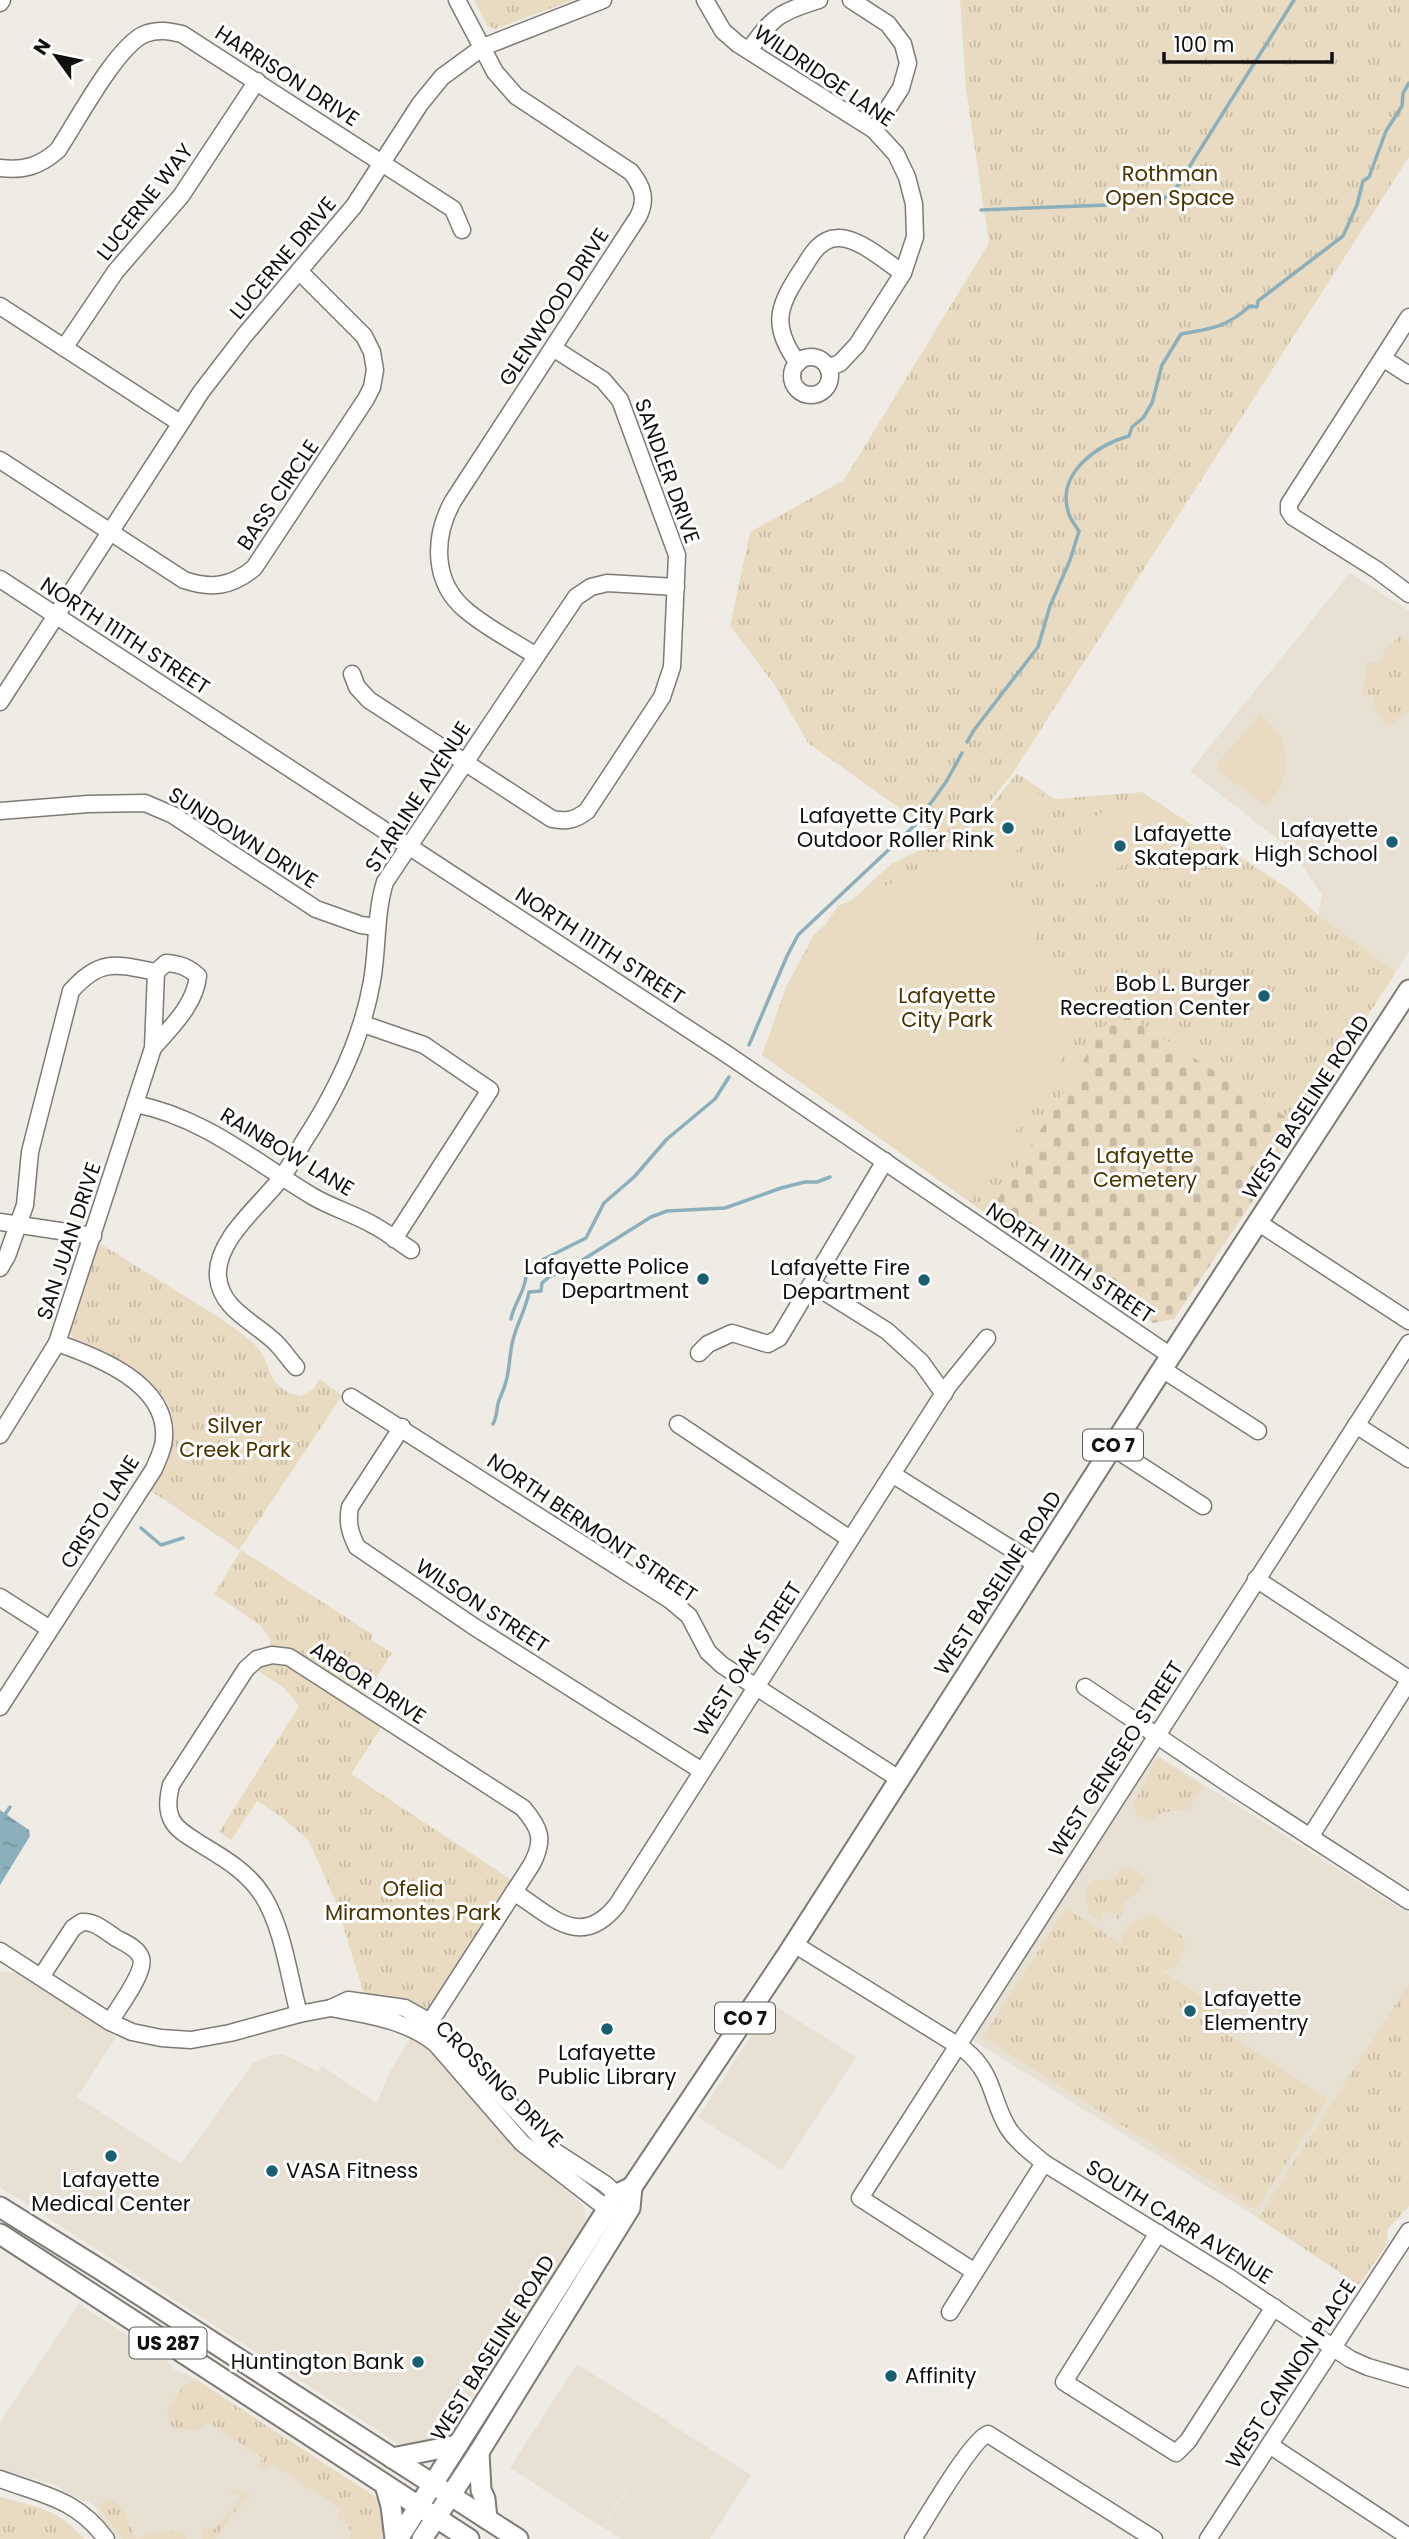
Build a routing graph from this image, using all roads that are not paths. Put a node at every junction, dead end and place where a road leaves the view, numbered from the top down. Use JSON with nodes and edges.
{"nodes":[{"id":1,"x":457,"y":0,"type":"edge"},
{"id":2,"x":603,"y":0,"type":"edge"},
{"id":3,"x":705,"y":0,"type":"edge"},
{"id":4,"x":819,"y":0,"type":"edge"},
{"id":5,"x":850,"y":0,"type":"edge"},
{"id":6,"x":483,"y":47,"type":"junction"},
{"id":7,"x":749,"y":50,"type":"junction"},
{"id":8,"x":257,"y":81,"type":"junction"},
{"id":9,"x":873,"y":130,"type":"junction"},
{"id":10,"x":383,"y":163,"type":"junction"},
{"id":11,"x":0,"y":168,"type":"edge"},
{"id":12,"x":462,"y":230,"type":"dead end"},
{"id":13,"x":300,"y":272,"type":"junction"},
{"id":14,"x":903,"y":273,"type":"junction"},
{"id":15,"x":0,"y":306,"type":"edge"},
{"id":16,"x":1409,"y":317,"type":"edge"},
{"id":17,"x":64,"y":348,"type":"junction"},
{"id":18,"x":553,"y":348,"type":"junction"},
{"id":19,"x":1384,"y":359,"type":"junction"},
{"id":20,"x":797,"y":363,"type":"junction"},
{"id":21,"x":828,"y":368,"type":"junction"},
{"id":22,"x":1409,"y":375,"type":"edge"},
{"id":23,"x":180,"y":423,"type":"junction"},
{"id":24,"x":0,"y":460,"type":"edge"},
{"id":25,"x":111,"y":533,"type":"junction"},
{"id":26,"x":0,"y":579,"type":"edge"},
{"id":27,"x":676,"y":587,"type":"junction"},
{"id":28,"x":1409,"y":594,"type":"edge"},
{"id":29,"x":56,"y":615,"type":"junction"},
{"id":30,"x":536,"y":656,"type":"junction"},
{"id":31,"x":352,"y":674,"type":"dead end"},
{"id":32,"x":0,"y":702,"type":"edge"},
{"id":33,"x":464,"y":762,"type":"junction"},
{"id":34,"x":0,"y":811,"type":"edge"},
{"id":35,"x":408,"y":846,"type":"junction"},
{"id":36,"x":377,"y":927,"type":"junction"},
{"id":37,"x":156,"y":972,"type":"junction"},
{"id":38,"x":1406,"y":1000,"type":"edge"},
{"id":39,"x":363,"y":1024,"type":"junction"},
{"id":40,"x":153,"y":1048,"type":"junction"},
{"id":41,"x":135,"y":1104,"type":"junction"},
{"id":42,"x":885,"y":1161,"type":"junction"},
{"id":43,"x":282,"y":1177,"type":"junction"},
{"id":44,"x":0,"y":1222,"type":"edge"},
{"id":45,"x":1259,"y":1223,"type":"junction"},
{"id":46,"x":19,"y":1224,"type":"junction"},
{"id":47,"x":93,"y":1236,"type":"junction"},
{"id":48,"x":394,"y":1239,"type":"junction"},
{"id":49,"x":411,"y":1250,"type":"dead end"},
{"id":50,"x":0,"y":1268,"type":"edge"},
{"id":51,"x":812,"y":1284,"type":"junction"},
{"id":52,"x":1409,"y":1321,"type":"edge"},
{"id":53,"x":987,"y":1338,"type":"dead end"},
{"id":54,"x":57,"y":1343,"type":"junction"},
{"id":55,"x":1409,"y":1343,"type":"edge"},
{"id":56,"x":699,"y":1353,"type":"dead end"},
{"id":57,"x":1167,"y":1362,"type":"junction"},
{"id":58,"x":296,"y":1367,"type":"dead end"},
{"id":59,"x":943,"y":1394,"type":"junction"},
{"id":60,"x":351,"y":1397,"type":"dead end"},
{"id":61,"x":678,"y":1424,"type":"dead end"},
{"id":62,"x":1356,"y":1425,"type":"junction"},
{"id":63,"x":402,"y":1427,"type":"junction"},
{"id":64,"x":1258,"y":1431,"type":"dead end"},
{"id":65,"x":0,"y":1436,"type":"edge"},
{"id":66,"x":1112,"y":1447,"type":"junction"},
{"id":67,"x":1409,"y":1460,"type":"edge"},
{"id":68,"x":892,"y":1474,"type":"junction"},
{"id":69,"x":1203,"y":1506,"type":"dead end"},
{"id":70,"x":850,"y":1539,"type":"junction"},
{"id":71,"x":1037,"y":1565,"type":"junction"},
{"id":72,"x":1256,"y":1579,"type":"junction"},
{"id":73,"x":0,"y":1597,"type":"edge"},
{"id":74,"x":50,"y":1629,"type":"junction"},
{"id":75,"x":1409,"y":1680,"type":"edge"},
{"id":76,"x":1085,"y":1687,"type":"dead end"},
{"id":77,"x":754,"y":1688,"type":"junction"},
{"id":78,"x":0,"y":1707,"type":"edge"},
{"id":79,"x":1155,"y":1736,"type":"junction"},
{"id":80,"x":702,"y":1770,"type":"junction"},
{"id":81,"x":899,"y":1779,"type":"junction"},
{"id":82,"x":1310,"y":1837,"type":"junction"},
{"id":83,"x":514,"y":1892,"type":"junction"},
{"id":84,"x":1409,"y":1901,"type":"edge"},
{"id":85,"x":794,"y":1944,"type":"junction"},
{"id":86,"x":0,"y":1951,"type":"edge"},
{"id":87,"x":41,"y":1977,"type":"junction"},
{"id":88,"x":299,"y":2014,"type":"junction"},
{"id":89,"x":110,"y":2022,"type":"junction"},
{"id":90,"x":427,"y":2028,"type":"junction"},
{"id":91,"x":957,"y":2046,"type":"junction"},
{"id":92,"x":1044,"y":2163,"type":"junction"},
{"id":93,"x":622,"y":2204,"type":"junction"},
{"id":94,"x":0,"y":2207,"type":"edge"},
{"id":95,"x":1409,"y":2231,"type":"edge"},
{"id":96,"x":1158,"y":2233,"type":"junction"},
{"id":97,"x":0,"y":2234,"type":"edge"},
{"id":98,"x":975,"y":2272,"type":"junction"},
{"id":99,"x":1274,"y":2307,"type":"junction"},
{"id":100,"x":950,"y":2312,"type":"dead end"},
{"id":101,"x":1334,"y":2347,"type":"junction"},
{"id":102,"x":1409,"y":2379,"type":"edge"},
{"id":103,"x":458,"y":2445,"type":"junction"},
{"id":104,"x":1271,"y":2446,"type":"junction"},
{"id":105,"x":479,"y":2452,"type":"junction"},
{"id":106,"x":392,"y":2458,"type":"junction"},
{"id":107,"x":0,"y":2479,"type":"edge"},
{"id":108,"x":385,"y":2485,"type":"junction"},
{"id":109,"x":433,"y":2485,"type":"junction"},
{"id":110,"x":450,"y":2496,"type":"junction"},
{"id":111,"x":419,"y":2507,"type":"junction"},
{"id":112,"x":436,"y":2518,"type":"junction"},
{"id":113,"x":487,"y":2519,"type":"junction"},
{"id":114,"x":1409,"y":2537,"type":"edge"},
{"id":115,"x":106,"y":2539,"type":"edge"},
{"id":116,"x":396,"y":2539,"type":"edge"},
{"id":117,"x":422,"y":2539,"type":"edge"},
{"id":118,"x":469,"y":2539,"type":"edge"},
{"id":119,"x":518,"y":2539,"type":"edge"},
{"id":120,"x":913,"y":2539,"type":"edge"},
{"id":121,"x":1154,"y":2539,"type":"edge"},
{"id":122,"x":1209,"y":2539,"type":"edge"}],
"edges":[{"from":1,"to":6,"type":"street","name":"GLENWOOD DRIVE"},
{"from":2,"to":6,"type":"street","name":"LUCERNE DRIVE"},
{"from":3,"to":7,"type":"street","name":"WILDRIDGE LANE"},
{"from":4,"to":7,"type":"street"},
{"from":5,"to":9,"type":"street"},
{"from":6,"to":10,"type":"street","name":"LUCERNE DRIVE"},
{"from":6,"to":18,"type":"street","name":"GLENWOOD DRIVE"},
{"from":7,"to":9,"type":"street","name":"WILDRIDGE LANE"},
{"from":8,"to":10,"type":"street","name":"HARRISON DRIVE"},
{"from":8,"to":11,"type":"street","name":"HARRISON DRIVE"},
{"from":8,"to":17,"type":"street","name":"LUCERNE WAY"},
{"from":9,"to":14,"type":"street","name":"WILDRIDGE LANE"},
{"from":10,"to":12,"type":"street","name":"HARRISON DRIVE"},
{"from":10,"to":13,"type":"street","name":"LUCERNE DRIVE"},
{"from":13,"to":23,"type":"street","name":"LUCERNE DRIVE"},
{"from":13,"to":25,"type":"street","name":"BASS CIRCLE"},
{"from":14,"to":20,"type":"street","name":"WILDRIDGE LANE"},
{"from":14,"to":21,"type":"street","name":"WILDRIDGE LANE"},
{"from":15,"to":17,"type":"street"},
{"from":16,"to":19,"type":"street"},
{"from":17,"to":23,"type":"street"},
{"from":18,"to":27,"type":"street","name":"SANDLER DRIVE"},
{"from":18,"to":30,"type":"street","name":"GLENWOOD DRIVE"},
{"from":19,"to":22,"type":"street"},
{"from":19,"to":28,"type":"street"},
{"from":20,"to":21,"type":"street"},
{"from":20,"to":21,"type":"street","name":"WILDRIDGE LANE"},
{"from":23,"to":25,"type":"street","name":"LUCERNE DRIVE"},
{"from":24,"to":25,"type":"street","name":"BASS CIRCLE"},
{"from":25,"to":29,"type":"street","name":"LUCERNE DRIVE"},
{"from":26,"to":29,"type":"street","name":"NORTH 111TH STREET"},
{"from":27,"to":30,"type":"street","name":"STARLINE AVENUE"},
{"from":27,"to":33,"type":"street","name":"SANDLER DRIVE"},
{"from":29,"to":32,"type":"street","name":"LUCERNE DRIVE"},
{"from":29,"to":35,"type":"street","name":"NORTH 111TH STREET"},
{"from":30,"to":33,"type":"street","name":"STARLINE AVENUE"},
{"from":31,"to":33,"type":"street","name":"SANDLER DRIVE"},
{"from":33,"to":35,"type":"street","name":"STARLINE AVENUE"},
{"from":34,"to":36,"type":"street","name":"SUNDOWN DRIVE"},
{"from":35,"to":36,"type":"street","name":"STARLINE AVENUE"},
{"from":35,"to":42,"type":"street","name":"NORTH 111TH STREET"},
{"from":36,"to":39,"type":"street","name":"STARLINE AVENUE"},
{"from":37,"to":40,"type":"street","name":"SAN JUAN DRIVE"},
{"from":37,"to":40,"type":"street","name":"SAN JUAN DRIVE"},
{"from":37,"to":46,"type":"street"},
{"from":38,"to":45,"type":"main road","name":"WEST BASELINE ROAD","number":"CO 7"},
{"from":39,"to":43,"type":"street","name":"STARLINE AVENUE"},
{"from":39,"to":48,"type":"street"},
{"from":40,"to":41,"type":"street","name":"SAN JUAN DRIVE"},
{"from":41,"to":43,"type":"street","name":"RAINBOW LANE"},
{"from":41,"to":47,"type":"street","name":"SAN JUAN DRIVE"},
{"from":42,"to":51,"type":"street"},
{"from":42,"to":57,"type":"street","name":"NORTH 111TH STREET"},
{"from":43,"to":48,"type":"street","name":"RAINBOW LANE"},
{"from":43,"to":58,"type":"street","name":"STARLINE AVENUE"},
{"from":44,"to":46,"type":"street"},
{"from":45,"to":52,"type":"street"},
{"from":45,"to":57,"type":"main road","name":"WEST BASELINE ROAD","number":"CO 7"},
{"from":46,"to":47,"type":"street"},
{"from":46,"to":50,"type":"street"},
{"from":47,"to":54,"type":"street","name":"SAN JUAN DRIVE"},
{"from":48,"to":49,"type":"street","name":"RAINBOW LANE"},
{"from":51,"to":56,"type":"street"},
{"from":51,"to":59,"type":"street"},
{"from":53,"to":59,"type":"street","name":"WEST OAK STREET"},
{"from":54,"to":65,"type":"street","name":"SAN JUAN DRIVE"},
{"from":54,"to":74,"type":"street","name":"CRISTO LANE"},
{"from":55,"to":62,"type":"street","name":"WEST GENESEO STREET"},
{"from":57,"to":64,"type":"street","name":"NORTH 111TH STREET"},
{"from":57,"to":66,"type":"main road","name":"WEST BASELINE ROAD","number":"CO 7"},
{"from":59,"to":68,"type":"street","name":"WEST OAK STREET"},
{"from":60,"to":63,"type":"street","name":"NORTH BERMONT STREET"},
{"from":61,"to":70,"type":"street"},
{"from":62,"to":67,"type":"street"},
{"from":62,"to":72,"type":"street","name":"WEST GENESEO STREET"},
{"from":63,"to":77,"type":"street","name":"NORTH BERMONT STREET"},
{"from":63,"to":80,"type":"street","name":"WILSON STREET"},
{"from":66,"to":69,"type":"street"},
{"from":66,"to":71,"type":"main road","name":"WEST BASELINE ROAD","number":"CO 7"},
{"from":68,"to":70,"type":"street","name":"WEST OAK STREET"},
{"from":68,"to":71,"type":"street"},
{"from":70,"to":77,"type":"street","name":"WEST OAK STREET"},
{"from":71,"to":81,"type":"main road","name":"WEST BASELINE ROAD","number":"CO 7"},
{"from":72,"to":75,"type":"street"},
{"from":72,"to":79,"type":"street","name":"WEST GENESEO STREET"},
{"from":73,"to":74,"type":"street"},
{"from":74,"to":78,"type":"street"},
{"from":75,"to":82,"type":"street"},
{"from":76,"to":79,"type":"street"},
{"from":77,"to":80,"type":"street","name":"WEST OAK STREET"},
{"from":77,"to":81,"type":"street","name":"NORTH BERMONT STREET"},
{"from":79,"to":82,"type":"street"},
{"from":79,"to":91,"type":"street","name":"WEST GENESEO STREET"},
{"from":80,"to":83,"type":"street","name":"WEST OAK STREET"},
{"from":81,"to":85,"type":"main road","name":"WEST BASELINE ROAD","number":"CO 7"},
{"from":82,"to":84,"type":"street"},
{"from":83,"to":88,"type":"street","name":"ARBOR DRIVE"},
{"from":83,"to":90,"type":"street","name":"ARBOR DRIVE"},
{"from":85,"to":91,"type":"street"},
{"from":85,"to":93,"type":"main road","name":"WEST BASELINE ROAD","number":"CO 7"},
{"from":86,"to":87,"type":"street","name":"CROSSING DRIVE"},
{"from":87,"to":89,"type":"street","name":"CROSSING DRIVE"},
{"from":87,"to":89,"type":"street"},
{"from":88,"to":89,"type":"street","name":"CROSSING DRIVE"},
{"from":88,"to":90,"type":"street","name":"CROSSING DRIVE"},
{"from":90,"to":93,"type":"street","name":"CROSSING DRIVE"},
{"from":91,"to":92,"type":"street","name":"SOUTH CARR AVENUE"},
{"from":91,"to":98,"type":"street","name":"WEST GENESEO STREET"},
{"from":92,"to":96,"type":"street","name":"SOUTH CARR AVENUE"},
{"from":92,"to":98,"type":"street"},
{"from":93,"to":103,"type":"main road","name":"WEST BASELINE ROAD","number":"CO 7"},
{"from":93,"to":105,"type":"main road","name":"WEST BASELINE ROAD","number":"CO 7"},
{"from":94,"to":106,"type":"main road","number":"US 287"},
{"from":95,"to":101,"type":"street","name":"WEST CANNON PLACE"},
{"from":96,"to":99,"type":"street","name":"SOUTH CARR AVENUE"},
{"from":96,"to":99,"type":"street"},
{"from":97,"to":108,"type":"main road","number":"US 287"},
{"from":98,"to":100,"type":"street"},
{"from":99,"to":101,"type":"street","name":"SOUTH CARR AVENUE"},
{"from":101,"to":102,"type":"street","name":"SOUTH CARR AVENUE"},
{"from":101,"to":104,"type":"street","name":"WEST CANNON PLACE"},
{"from":103,"to":106,"type":"main road"},
{"from":103,"to":109,"type":"main road","name":"WEST BASELINE ROAD"},
{"from":104,"to":114,"type":"street"},
{"from":104,"to":122,"type":"street","name":"WEST CANNON PLACE"},
{"from":105,"to":110,"type":"main road","name":"WEST BASELINE ROAD","number":"CO 7"},
{"from":105,"to":113,"type":"main road"},
{"from":106,"to":109,"type":"main road","number":"US 287"},
{"from":107,"to":115,"type":"street"},
{"from":108,"to":111,"type":"main road","number":"US 287"},
{"from":108,"to":116,"type":"main road"},
{"from":109,"to":110,"type":"main road","number":"US 287"},
{"from":109,"to":111,"type":"main road","name":"WEST BASELINE ROAD"},
{"from":110,"to":112,"type":"main road","name":"WEST BASELINE ROAD","number":"CO 7"},
{"from":110,"to":113,"type":"main road","number":"US 287"},
{"from":111,"to":112,"type":"main road","number":"US 287"},
{"from":111,"to":116,"type":"main road","name":"WEST BASELINE ROAD"},
{"from":112,"to":117,"type":"main road","name":"WEST BASELINE ROAD"},
{"from":112,"to":118,"type":"main road","number":"US 287"},
{"from":113,"to":119,"type":"main road","number":"US 287"},
{"from":120,"to":121,"type":"street"}]}
